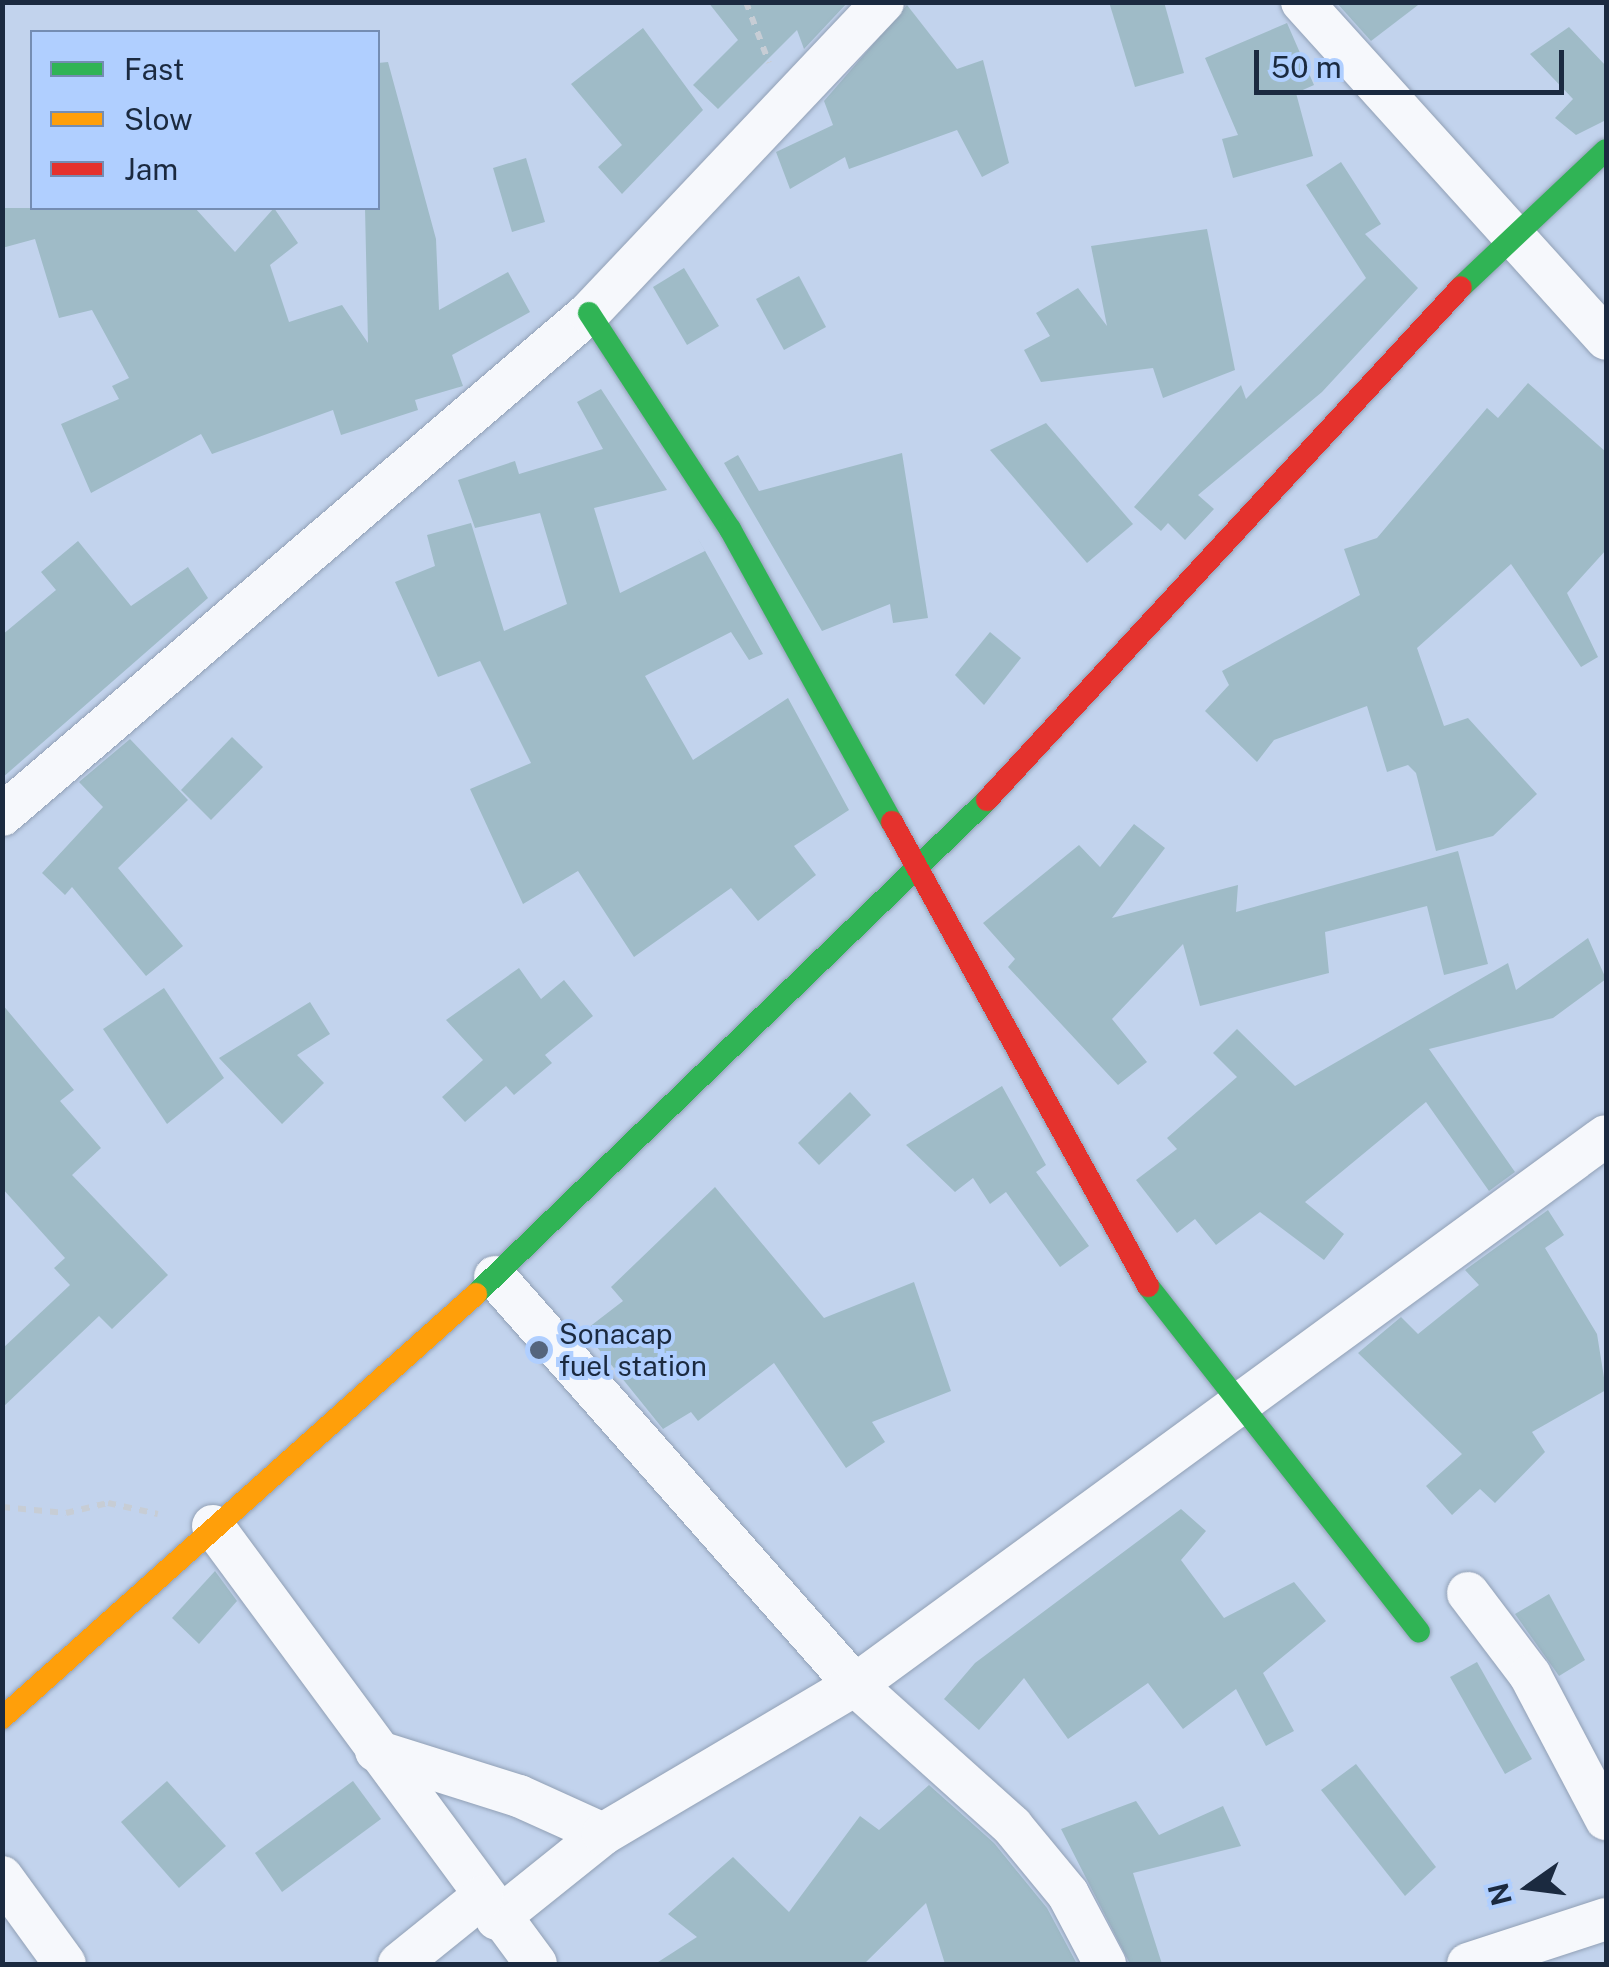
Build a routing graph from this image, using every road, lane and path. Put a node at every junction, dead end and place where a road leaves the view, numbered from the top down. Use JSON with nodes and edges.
{"nodes":[{"id":1,"x":746,"y":2,"type":"edge"},
{"id":2,"x":882,"y":2,"type":"edge"},
{"id":3,"x":1302,"y":2,"type":"edge"},
{"id":4,"x":770,"y":120,"type":"junction"},
{"id":5,"x":1606,"y":150,"type":"edge"},
{"id":6,"x":1514,"y":230,"type":"junction"},
{"id":7,"x":589,"y":313,"type":"junction"},
{"id":8,"x":1606,"y":339,"type":"edge"},
{"id":9,"x":2,"y":815,"type":"edge"},
{"id":10,"x":922,"y":872,"type":"junction"},
{"id":11,"x":1606,"y":1136,"type":"edge"},
{"id":12,"x":495,"y":1276,"type":"junction"},
{"id":13,"x":1239,"y":1406,"type":"junction"},
{"id":14,"x":2,"y":1507,"type":"edge"},
{"id":15,"x":213,"y":1526,"type":"junction"},
{"id":16,"x":1468,"y":1594,"type":"dead end"},
{"id":17,"x":1419,"y":1632,"type":"dead end"},
{"id":18,"x":855,"y":1685,"type":"junction"},
{"id":19,"x":2,"y":1718,"type":"edge"},
{"id":20,"x":376,"y":1750,"type":"junction"},
{"id":21,"x":1606,"y":1819,"type":"edge"},
{"id":22,"x":603,"y":1834,"type":"junction"},
{"id":23,"x":2,"y":1877,"type":"edge"},
{"id":24,"x":490,"y":1908,"type":"junction"},
{"id":25,"x":1606,"y":1919,"type":"edge"},
{"id":26,"x":65,"y":1964,"type":"edge"},
{"id":27,"x":399,"y":1964,"type":"edge"},
{"id":28,"x":536,"y":1964,"type":"edge"},
{"id":29,"x":1105,"y":1964,"type":"edge"},
{"id":30,"x":1468,"y":1964,"type":"edge"}],
"edges":[{"from":1,"to":4,"type":"path"},
{"from":2,"to":4,"type":"street"},
{"from":3,"to":6,"type":"street"},
{"from":4,"to":7,"type":"street"},
{"from":5,"to":6,"type":"main road"},
{"from":6,"to":8,"type":"street"},
{"from":6,"to":10,"type":"main road"},
{"from":7,"to":9,"type":"street"},
{"from":7,"to":10,"type":"main road"},
{"from":10,"to":12,"type":"main road"},
{"from":10,"to":13,"type":"main road"},
{"from":11,"to":13,"type":"street"},
{"from":12,"to":15,"type":"main road"},
{"from":12,"to":18,"type":"street"},
{"from":13,"to":17,"type":"main road"},
{"from":13,"to":18,"type":"street"},
{"from":14,"to":15,"type":"path"},
{"from":15,"to":19,"type":"main road"},
{"from":15,"to":20,"type":"street"},
{"from":16,"to":21,"type":"street"},
{"from":18,"to":22,"type":"street"},
{"from":18,"to":29,"type":"street"},
{"from":20,"to":22,"type":"street"},
{"from":20,"to":24,"type":"street"},
{"from":22,"to":24,"type":"street"},
{"from":23,"to":26,"type":"street"},
{"from":24,"to":27,"type":"street"},
{"from":24,"to":28,"type":"street"},
{"from":25,"to":30,"type":"street"}]}
